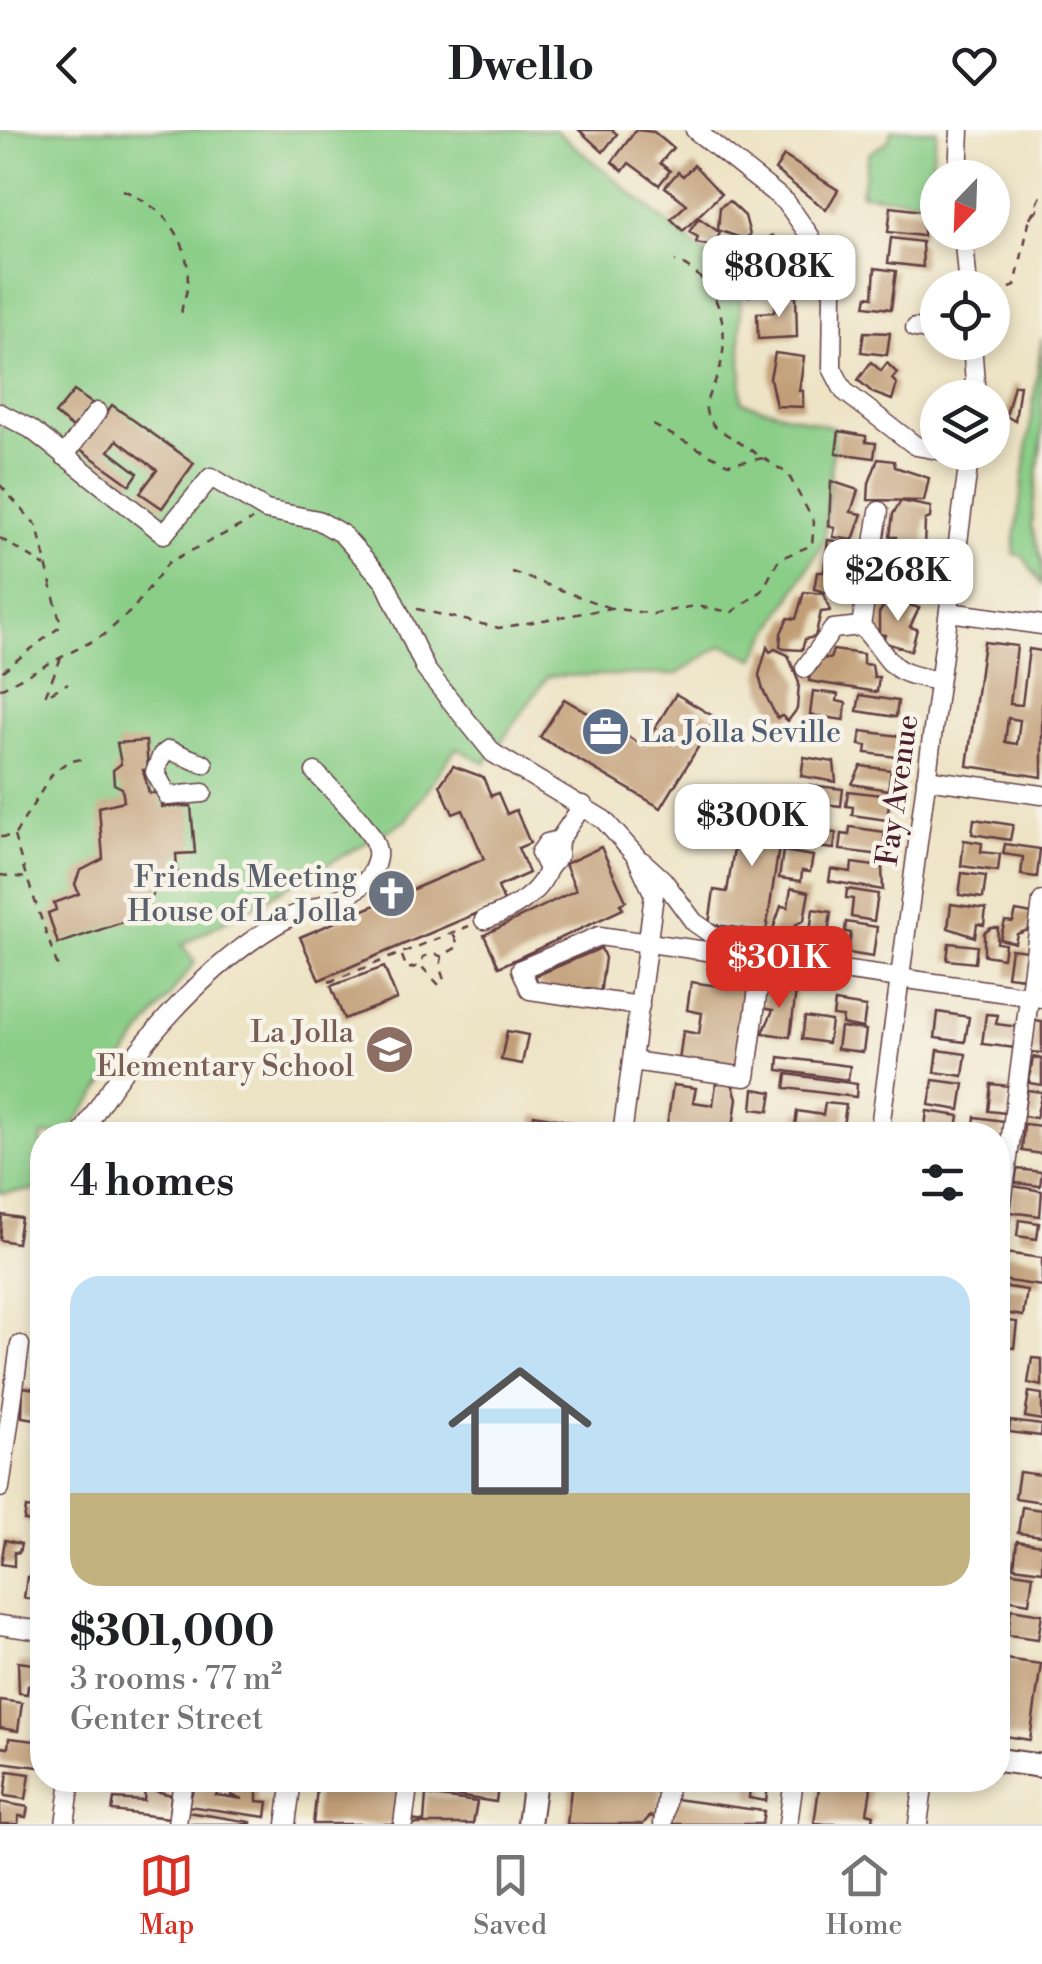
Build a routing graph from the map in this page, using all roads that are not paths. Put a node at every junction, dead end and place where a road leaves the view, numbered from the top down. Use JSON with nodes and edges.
{"nodes":[{"id":1,"x":695,"y":130,"type":"edge"},
{"id":2,"x":960,"y":130,"type":"edge"},
{"id":3,"x":959,"y":160,"type":"edge"},
{"id":4,"x":915,"y":328,"type":"dead end"},
{"id":5,"x":920,"y":329,"type":"edge"},
{"id":6,"x":97,"y":412,"type":"dead end"},
{"id":7,"x":0,"y":413,"type":"edge"},
{"id":8,"x":920,"y":447,"type":"edge"},
{"id":9,"x":64,"y":456,"type":"junction"},
{"id":10,"x":967,"y":470,"type":"edge"},
{"id":11,"x":879,"y":511,"type":"dead end"},
{"id":12,"x":948,"y":612,"type":"junction"},
{"id":13,"x":1042,"y":625,"type":"edge"},
{"id":14,"x":861,"y":626,"type":"junction"},
{"id":15,"x":805,"y":668,"type":"dead end"},
{"id":16,"x":940,"y":681,"type":"junction"},
{"id":17,"x":204,"y":764,"type":"dead end"},
{"id":18,"x":316,"y":772,"type":"dead end"},
{"id":19,"x":926,"y":778,"type":"junction"},
{"id":20,"x":203,"y":794,"type":"dead end"},
{"id":21,"x":1042,"y":795,"type":"edge"},
{"id":22,"x":583,"y":806,"type":"junction"},
{"id":23,"x":636,"y":856,"type":"junction"},
{"id":24,"x":1042,"y":901,"type":"edge"},
{"id":25,"x":484,"y":920,"type":"road end"},
{"id":26,"x":648,"y":944,"type":"junction"},
{"id":27,"x":754,"y":958,"type":"junction"},
{"id":28,"x":900,"y":978,"type":"junction"},
{"id":29,"x":1036,"y":997,"type":"edge"},
{"id":30,"x":640,"y":1006,"type":"junction"},
{"id":31,"x":632,"y":1061,"type":"junction"},
{"id":32,"x":92,"y":1122,"type":"edge"},
{"id":33,"x":624,"y":1122,"type":"edge"},
{"id":34,"x":881,"y":1122,"type":"edge"},
{"id":35,"x":1010,"y":1159,"type":"edge"},
{"id":36,"x":20,"y":1345,"type":"dead end"},
{"id":37,"x":0,"y":1488,"type":"edge"},
{"id":38,"x":0,"y":1625,"type":"edge"},
{"id":39,"x":30,"y":1629,"type":"edge"},
{"id":40,"x":1010,"y":1762,"type":"edge"},
{"id":41,"x":1042,"y":1766,"type":"edge"},
{"id":42,"x":70,"y":1792,"type":"edge"},
{"id":43,"x":181,"y":1792,"type":"edge"},
{"id":44,"x":290,"y":1792,"type":"edge"},
{"id":45,"x":407,"y":1792,"type":"edge"},
{"id":46,"x":533,"y":1792,"type":"edge"},
{"id":47,"x":667,"y":1792,"type":"edge"},
{"id":48,"x":792,"y":1792,"type":"edge"},
{"id":49,"x":922,"y":1792,"type":"edge"},
{"id":50,"x":66,"y":1824,"type":"edge"},
{"id":51,"x":177,"y":1824,"type":"edge"},
{"id":52,"x":286,"y":1824,"type":"edge"},
{"id":53,"x":403,"y":1824,"type":"edge"},
{"id":54,"x":529,"y":1824,"type":"edge"},
{"id":55,"x":663,"y":1824,"type":"edge"},
{"id":56,"x":788,"y":1824,"type":"edge"},
{"id":57,"x":918,"y":1824,"type":"edge"}],
"edges":[{"from":1,"to":8,"type":"street"},
{"from":2,"to":3,"type":"street"},
{"from":4,"to":5,"type":"street"},
{"from":6,"to":9,"type":"street"},
{"from":7,"to":9,"type":"street"},
{"from":9,"to":22,"type":"street"},
{"from":10,"to":12,"type":"street","name":"Fay Avenue"},
{"from":11,"to":14,"type":"street"},
{"from":12,"to":13,"type":"street"},
{"from":12,"to":16,"type":"street","name":"Fay Avenue"},
{"from":14,"to":15,"type":"street"},
{"from":14,"to":16,"type":"street"},
{"from":16,"to":19,"type":"street","name":"Fay Avenue"},
{"from":17,"to":20,"type":"street"},
{"from":18,"to":32,"type":"street"},
{"from":19,"to":21,"type":"street"},
{"from":19,"to":28,"type":"street","name":"Fay Avenue"},
{"from":22,"to":23,"type":"street"},
{"from":22,"to":25,"type":"street"},
{"from":23,"to":26,"type":"street"},
{"from":23,"to":27,"type":"street"},
{"from":24,"to":29,"type":"street"},
{"from":26,"to":27,"type":"street"},
{"from":26,"to":30,"type":"street"},
{"from":26,"to":30,"type":"street"},
{"from":27,"to":28,"type":"street"},
{"from":27,"to":31,"type":"street"},
{"from":28,"to":29,"type":"street"},
{"from":28,"to":34,"type":"street","name":"Fay Avenue"},
{"from":29,"to":35,"type":"street"},
{"from":30,"to":31,"type":"street"},
{"from":31,"to":33,"type":"street"},
{"from":36,"to":37,"type":"street"},
{"from":38,"to":39,"type":"street"},
{"from":40,"to":41,"type":"main road"},
{"from":42,"to":50,"type":"street"},
{"from":43,"to":51,"type":"street"},
{"from":44,"to":52,"type":"street"},
{"from":45,"to":53,"type":"street"},
{"from":46,"to":54,"type":"main road"},
{"from":47,"to":55,"type":"street"},
{"from":48,"to":56,"type":"street"},
{"from":49,"to":57,"type":"street"}]}
